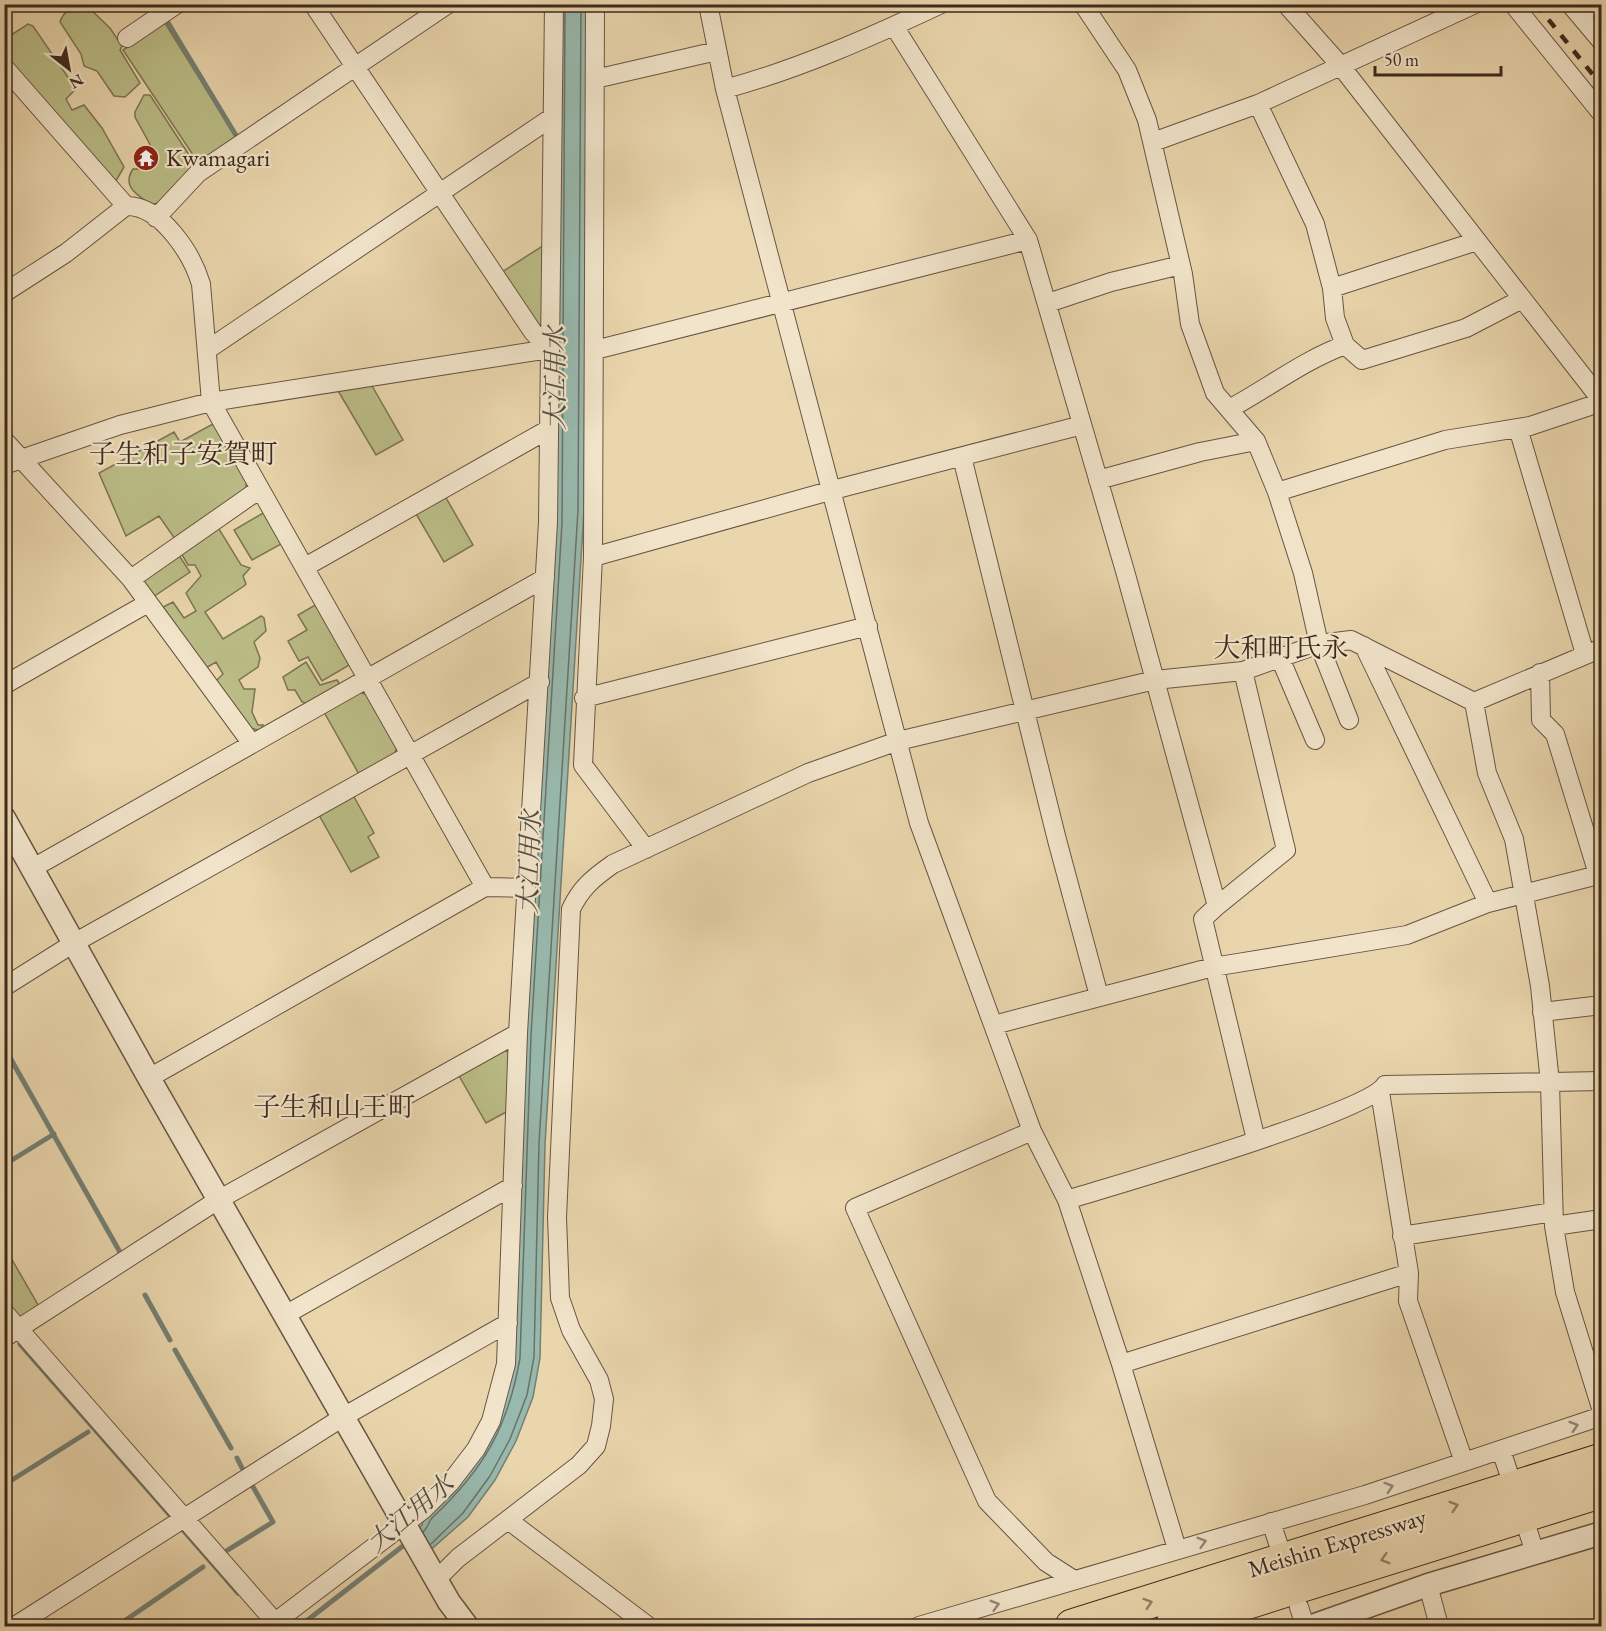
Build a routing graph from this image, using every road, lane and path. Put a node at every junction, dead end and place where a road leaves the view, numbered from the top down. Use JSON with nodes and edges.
{"nodes":[{"id":1,"x":177,"y":4,"type":"edge"},
{"id":2,"x":313,"y":4,"type":"edge"},
{"id":3,"x":448,"y":4,"type":"edge"},
{"id":4,"x":554,"y":4,"type":"edge"},
{"id":5,"x":595,"y":4,"type":"edge"},
{"id":6,"x":708,"y":4,"type":"edge"},
{"id":7,"x":941,"y":4,"type":"edge"},
{"id":8,"x":1083,"y":4,"type":"edge"},
{"id":9,"x":1286,"y":4,"type":"edge"},
{"id":10,"x":1475,"y":4,"type":"edge"},
{"id":11,"x":1513,"y":4,"type":"edge"},
{"id":12,"x":1600,"y":4,"type":"edge"},
{"id":13,"x":1575,"y":9,"type":"edge"},
{"id":14,"x":894,"y":26,"type":"junction"},
{"id":15,"x":127,"y":38,"type":"dead end"},
{"id":16,"x":1602,"y":42,"type":"edge"},
{"id":17,"x":717,"y":51,"type":"junction"},
{"id":18,"x":1340,"y":65,"type":"junction"},
{"id":19,"x":4,"y":67,"type":"edge"},
{"id":20,"x":355,"y":67,"type":"junction"},
{"id":21,"x":595,"y":79,"type":"junction"},
{"id":22,"x":725,"y":89,"type":"junction"},
{"id":23,"x":1258,"y":104,"type":"junction"},
{"id":24,"x":1602,"y":114,"type":"edge"},
{"id":25,"x":551,"y":118,"type":"junction"},
{"id":26,"x":1153,"y":142,"type":"junction"},
{"id":27,"x":440,"y":193,"type":"junction"},
{"id":28,"x":126,"y":206,"type":"junction"},
{"id":29,"x":156,"y":218,"type":"junction"},
{"id":30,"x":1028,"y":240,"type":"junction"},
{"id":31,"x":1477,"y":241,"type":"junction"},
{"id":32,"x":1181,"y":265,"type":"junction"},
{"id":33,"x":1332,"y":288,"type":"junction"},
{"id":34,"x":4,"y":293,"type":"edge"},
{"id":35,"x":1522,"y":299,"type":"junction"},
{"id":36,"x":782,"y":302,"type":"junction"},
{"id":37,"x":1048,"y":303,"type":"junction"},
{"id":38,"x":1346,"y":345,"type":"junction"},
{"id":39,"x":549,"y":349,"type":"junction"},
{"id":40,"x":207,"y":350,"type":"junction"},
{"id":41,"x":595,"y":350,"type":"junction"},
{"id":42,"x":1602,"y":401,"type":"edge"},
{"id":43,"x":211,"y":402,"type":"junction"},
{"id":44,"x":1229,"y":410,"type":"junction"},
{"id":45,"x":1082,"y":425,"type":"junction"},
{"id":46,"x":1518,"y":428,"type":"junction"},
{"id":47,"x":549,"y":429,"type":"junction"},
{"id":48,"x":4,"y":440,"type":"edge"},
{"id":49,"x":1256,"y":441,"type":"junction"},
{"id":50,"x":962,"y":457,"type":"junction"},
{"id":51,"x":13,"y":462,"type":"edge"},
{"id":52,"x":1098,"y":480,"type":"junction"},
{"id":53,"x":260,"y":489,"type":"junction"},
{"id":54,"x":832,"y":490,"type":"junction"},
{"id":55,"x":1277,"y":492,"type":"junction"},
{"id":56,"x":593,"y":557,"type":"junction"},
{"id":57,"x":305,"y":567,"type":"junction"},
{"id":58,"x":545,"y":578,"type":"junction"},
{"id":59,"x":131,"y":579,"type":"junction"},
{"id":60,"x":148,"y":603,"type":"junction"},
{"id":61,"x":868,"y":626,"type":"junction"},
{"id":62,"x":1319,"y":644,"type":"junction"},
{"id":63,"x":1364,"y":646,"type":"junction"},
{"id":64,"x":1593,"y":651,"type":"edge"},
{"id":65,"x":1280,"y":657,"type":"junction"},
{"id":66,"x":1243,"y":671,"type":"junction"},
{"id":67,"x":1540,"y":673,"type":"junction"},
{"id":68,"x":368,"y":678,"type":"junction"},
{"id":69,"x":1155,"y":680,"type":"junction"},
{"id":70,"x":540,"y":682,"type":"junction"},
{"id":71,"x":4,"y":686,"type":"edge"},
{"id":72,"x":584,"y":698,"type":"junction"},
{"id":73,"x":1474,"y":702,"type":"junction"},
{"id":74,"x":1025,"y":709,"type":"junction"},
{"id":75,"x":1350,"y":720,"type":"dead end"},
{"id":76,"x":1315,"y":740,"type":"dead end"},
{"id":77,"x":898,"y":741,"type":"junction"},
{"id":78,"x":252,"y":744,"type":"junction"},
{"id":79,"x":411,"y":755,"type":"junction"},
{"id":80,"x":4,"y":818,"type":"edge"},
{"id":81,"x":646,"y":849,"type":"junction"},
{"id":82,"x":33,"y":868,"type":"junction"},
{"id":83,"x":1600,"y":874,"type":"edge"},
{"id":84,"x":485,"y":887,"type":"junction"},
{"id":85,"x":526,"y":888,"type":"junction"},
{"id":86,"x":1521,"y":893,"type":"junction"},
{"id":87,"x":1488,"y":903,"type":"junction"},
{"id":88,"x":1218,"y":906,"type":"junction"},
{"id":89,"x":74,"y":943,"type":"junction"},
{"id":90,"x":1213,"y":967,"type":"junction"},
{"id":91,"x":4,"y":987,"type":"edge"},
{"id":92,"x":1099,"y":996,"type":"junction"},
{"id":93,"x":1602,"y":1005,"type":"edge"},
{"id":94,"x":1542,"y":1012,"type":"junction"},
{"id":95,"x":994,"y":1025,"type":"junction"},
{"id":96,"x":518,"y":1033,"type":"junction"},
{"id":97,"x":149,"y":1078,"type":"junction"},
{"id":98,"x":1602,"y":1081,"type":"edge"},
{"id":99,"x":1550,"y":1083,"type":"junction"},
{"id":100,"x":1380,"y":1092,"type":"junction"},
{"id":101,"x":1032,"y":1131,"type":"junction"},
{"id":102,"x":1256,"y":1140,"type":"junction"},
{"id":103,"x":513,"y":1186,"type":"junction"},
{"id":104,"x":218,"y":1200,"type":"junction"},
{"id":105,"x":1067,"y":1200,"type":"junction"},
{"id":106,"x":1554,"y":1219,"type":"junction"},
{"id":107,"x":1602,"y":1219,"type":"edge"},
{"id":108,"x":1402,"y":1236,"type":"junction"},
{"id":109,"x":1409,"y":1273,"type":"junction"},
{"id":110,"x":4,"y":1312,"type":"edge"},
{"id":111,"x":285,"y":1315,"type":"junction"},
{"id":112,"x":508,"y":1323,"type":"junction"},
{"id":113,"x":12,"y":1334,"type":"edge"},
{"id":114,"x":1121,"y":1364,"type":"junction"},
{"id":115,"x":1602,"y":1411,"type":"edge"},
{"id":116,"x":1602,"y":1416,"type":"edge"},
{"id":117,"x":343,"y":1417,"type":"junction"},
{"id":118,"x":1501,"y":1450,"type":"junction"},
{"id":119,"x":1602,"y":1460,"type":"edge"},
{"id":120,"x":1464,"y":1462,"type":"junction"},
{"id":121,"x":1508,"y":1471,"type":"dead end"},
{"id":122,"x":1602,"y":1491,"type":"edge"},
{"id":123,"x":184,"y":1518,"type":"junction"},
{"id":124,"x":508,"y":1520,"type":"junction"},
{"id":125,"x":1271,"y":1522,"type":"junction"},
{"id":126,"x":406,"y":1527,"type":"junction"},
{"id":127,"x":1528,"y":1531,"type":"dead end"},
{"id":128,"x":1602,"y":1533,"type":"edge"},
{"id":129,"x":1279,"y":1546,"type":"dead end"},
{"id":130,"x":1177,"y":1549,"type":"junction"},
{"id":131,"x":1535,"y":1553,"type":"junction"},
{"id":132,"x":436,"y":1580,"type":"junction"},
{"id":133,"x":1074,"y":1580,"type":"junction"},
{"id":134,"x":1428,"y":1585,"type":"junction"},
{"id":135,"x":1299,"y":1607,"type":"dead end"},
{"id":136,"x":272,"y":1624,"type":"edge"},
{"id":137,"x":15,"y":1626,"type":"edge"},
{"id":138,"x":467,"y":1626,"type":"edge"},
{"id":139,"x":648,"y":1626,"type":"edge"},
{"id":140,"x":919,"y":1626,"type":"edge"},
{"id":141,"x":1072,"y":1626,"type":"edge"},
{"id":142,"x":1172,"y":1626,"type":"edge"},
{"id":143,"x":1305,"y":1626,"type":"edge"},
{"id":144,"x":1312,"y":1626,"type":"edge"},
{"id":145,"x":1439,"y":1626,"type":"edge"}],
"edges":[{"from":1,"to":15,"type":"street"},
{"from":2,"to":20,"type":"street"},
{"from":3,"to":20,"type":"street"},
{"from":4,"to":25,"type":"street"},
{"from":5,"to":21,"type":"street"},
{"from":6,"to":17,"type":"street"},
{"from":7,"to":14,"type":"street"},
{"from":8,"to":26,"type":"street"},
{"from":9,"to":18,"type":"street"},
{"from":10,"to":18,"type":"street"},
{"from":11,"to":24,"type":"street"},
{"from":12,"to":13,"type":"street"},
{"from":13,"to":16,"type":"street"},
{"from":14,"to":22,"type":"street"},
{"from":14,"to":30,"type":"street"},
{"from":17,"to":21,"type":"street"},
{"from":17,"to":22,"type":"street"},
{"from":18,"to":23,"type":"street"},
{"from":18,"to":31,"type":"street"},
{"from":19,"to":28,"type":"street"},
{"from":20,"to":27,"type":"street"},
{"from":20,"to":29,"type":"street"},
{"from":21,"to":41,"type":"street"},
{"from":22,"to":36,"type":"street"},
{"from":23,"to":26,"type":"street"},
{"from":23,"to":33,"type":"street"},
{"from":25,"to":27,"type":"street"},
{"from":25,"to":39,"type":"street"},
{"from":26,"to":32,"type":"street"},
{"from":27,"to":39,"type":"street"},
{"from":27,"to":40,"type":"street"},
{"from":28,"to":29,"type":"street"},
{"from":28,"to":34,"type":"street"},
{"from":29,"to":40,"type":"street"},
{"from":30,"to":36,"type":"street"},
{"from":30,"to":37,"type":"street"},
{"from":31,"to":33,"type":"street"},
{"from":31,"to":35,"type":"street"},
{"from":32,"to":37,"type":"street"},
{"from":32,"to":44,"type":"street"},
{"from":33,"to":38,"type":"street"},
{"from":35,"to":38,"type":"street"},
{"from":35,"to":42,"type":"street"},
{"from":36,"to":41,"type":"street"},
{"from":36,"to":54,"type":"street"},
{"from":37,"to":45,"type":"street"},
{"from":38,"to":44,"type":"street"},
{"from":39,"to":43,"type":"street"},
{"from":39,"to":47,"type":"street"},
{"from":40,"to":43,"type":"street"},
{"from":41,"to":56,"type":"street"},
{"from":42,"to":46,"type":"street"},
{"from":43,"to":51,"type":"street"},
{"from":43,"to":53,"type":"street"},
{"from":44,"to":49,"type":"street"},
{"from":45,"to":50,"type":"street"},
{"from":45,"to":52,"type":"street"},
{"from":46,"to":55,"type":"street"},
{"from":46,"to":64,"type":"street"},
{"from":47,"to":57,"type":"street"},
{"from":47,"to":58,"type":"street"},
{"from":48,"to":51,"type":"street"},
{"from":49,"to":52,"type":"street"},
{"from":49,"to":55,"type":"street"},
{"from":50,"to":54,"type":"street"},
{"from":50,"to":74,"type":"street"},
{"from":51,"to":59,"type":"street"},
{"from":52,"to":69,"type":"street"},
{"from":53,"to":57,"type":"street"},
{"from":53,"to":59,"type":"street"},
{"from":54,"to":56,"type":"street"},
{"from":54,"to":61,"type":"street"},
{"from":55,"to":62,"type":"street"},
{"from":56,"to":72,"type":"street"},
{"from":57,"to":68,"type":"street"},
{"from":58,"to":68,"type":"street"},
{"from":58,"to":70,"type":"street"},
{"from":59,"to":60,"type":"street"},
{"from":60,"to":71,"type":"street"},
{"from":60,"to":78,"type":"street"},
{"from":61,"to":72,"type":"street"},
{"from":61,"to":77,"type":"street"},
{"from":62,"to":63,"type":"street"},
{"from":62,"to":65,"type":"street"},
{"from":62,"to":75,"type":"street"},
{"from":63,"to":73,"type":"street"},
{"from":63,"to":87,"type":"street"},
{"from":64,"to":67,"type":"street"},
{"from":65,"to":66,"type":"street"},
{"from":65,"to":76,"type":"street"},
{"from":66,"to":69,"type":"street"},
{"from":66,"to":88,"type":"street"},
{"from":67,"to":73,"type":"street"},
{"from":67,"to":83,"type":"street"},
{"from":68,"to":78,"type":"street"},
{"from":68,"to":79,"type":"street"},
{"from":69,"to":74,"type":"street"},
{"from":69,"to":88,"type":"street"},
{"from":70,"to":79,"type":"street"},
{"from":70,"to":85,"type":"street"},
{"from":72,"to":81,"type":"street"},
{"from":73,"to":86,"type":"street"},
{"from":74,"to":77,"type":"street"},
{"from":74,"to":92,"type":"street"},
{"from":77,"to":81,"type":"street"},
{"from":77,"to":95,"type":"street"},
{"from":78,"to":82,"type":"street"},
{"from":79,"to":84,"type":"street"},
{"from":79,"to":89,"type":"street"},
{"from":80,"to":82,"type":"street"},
{"from":81,"to":124,"type":"street"},
{"from":82,"to":89,"type":"street"},
{"from":83,"to":86,"type":"street"},
{"from":84,"to":85,"type":"street"},
{"from":84,"to":97,"type":"street"},
{"from":85,"to":96,"type":"street"},
{"from":86,"to":87,"type":"street"},
{"from":86,"to":94,"type":"street"},
{"from":87,"to":90,"type":"street"},
{"from":88,"to":90,"type":"street"},
{"from":89,"to":91,"type":"street"},
{"from":89,"to":97,"type":"street"},
{"from":90,"to":92,"type":"street"},
{"from":90,"to":102,"type":"street"},
{"from":92,"to":95,"type":"street"},
{"from":93,"to":94,"type":"street"},
{"from":94,"to":99,"type":"street"},
{"from":95,"to":101,"type":"street"},
{"from":96,"to":103,"type":"street"},
{"from":96,"to":104,"type":"street"},
{"from":97,"to":104,"type":"street"},
{"from":98,"to":99,"type":"street"},
{"from":99,"to":100,"type":"street"},
{"from":99,"to":106,"type":"street"},
{"from":100,"to":102,"type":"street"},
{"from":100,"to":108,"type":"street"},
{"from":101,"to":105,"type":"street"},
{"from":101,"to":133,"type":"street"},
{"from":102,"to":105,"type":"street"},
{"from":103,"to":111,"type":"street"},
{"from":103,"to":112,"type":"street"},
{"from":104,"to":111,"type":"street"},
{"from":104,"to":113,"type":"street"},
{"from":105,"to":114,"type":"street"},
{"from":106,"to":107,"type":"street"},
{"from":106,"to":108,"type":"street"},
{"from":106,"to":115,"type":"street"},
{"from":108,"to":109,"type":"street"},
{"from":109,"to":114,"type":"street"},
{"from":109,"to":120,"type":"street"},
{"from":110,"to":113,"type":"street"},
{"from":111,"to":117,"type":"street"},
{"from":112,"to":117,"type":"street"},
{"from":112,"to":126,"type":"street"},
{"from":113,"to":123,"type":"street"},
{"from":114,"to":130,"type":"street"},
{"from":118,"to":116,"type":"street","one_way":true},
{"from":117,"to":123,"type":"street"},
{"from":117,"to":126,"type":"street"},
{"from":118,"to":120,"type":"street"},
{"from":118,"to":121,"type":"street"},
{"from":141,"to":119,"type":"highway","name":"Meishin Expressway","one_way":true},
{"from":125,"to":120,"type":"street","one_way":true},
{"from":122,"to":142,"type":"highway","name":"Meishin Expressway","one_way":true},
{"from":123,"to":136,"type":"street"},
{"from":123,"to":137,"type":"street"},
{"from":124,"to":132,"type":"street"},
{"from":124,"to":139,"type":"street"},
{"from":125,"to":129,"type":"street"},
{"from":130,"to":125,"type":"street","one_way":true},
{"from":126,"to":132,"type":"street"},
{"from":126,"to":136,"type":"street"},
{"from":127,"to":131,"type":"street"},
{"from":128,"to":131,"type":"street"},
{"from":130,"to":133,"type":"street"},
{"from":131,"to":134,"type":"street"},
{"from":132,"to":138,"type":"street"},
{"from":140,"to":133,"type":"street","one_way":true},
{"from":134,"to":144,"type":"street"},
{"from":134,"to":145,"type":"street"},
{"from":135,"to":143,"type":"street"}]}
